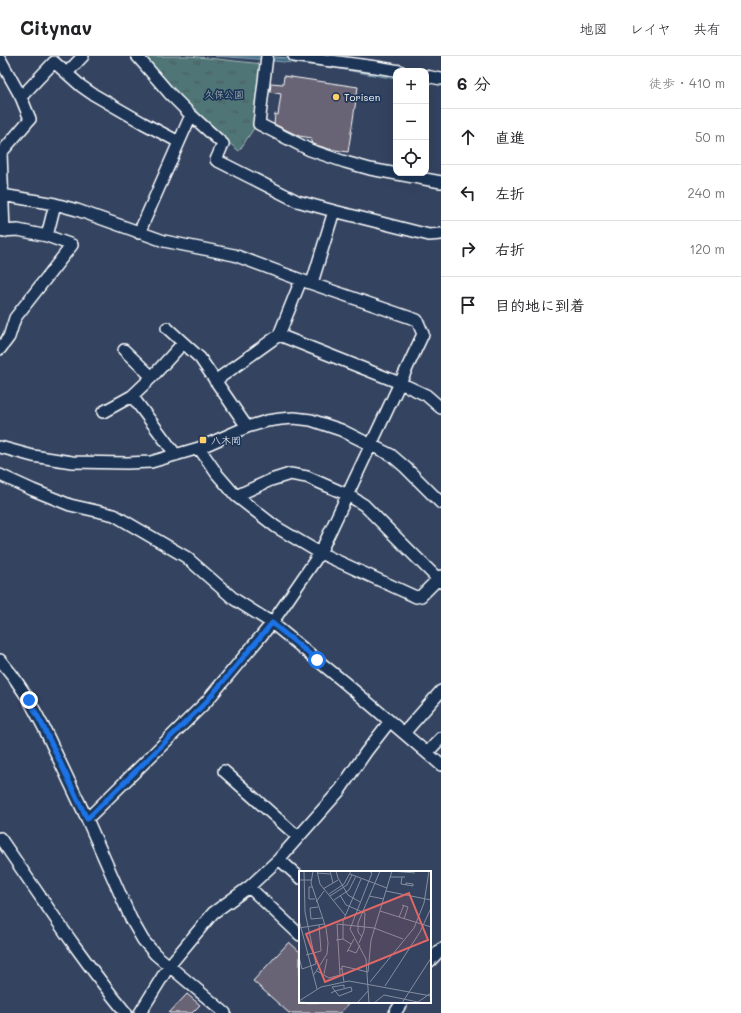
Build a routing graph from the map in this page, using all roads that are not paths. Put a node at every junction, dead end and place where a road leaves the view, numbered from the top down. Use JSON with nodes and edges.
{"nodes":[{"id":1,"x":83,"y":56,"type":"edge"},
{"id":2,"x":137,"y":56,"type":"edge"},
{"id":3,"x":267,"y":56,"type":"edge"},
{"id":4,"x":294,"y":56,"type":"edge"},
{"id":5,"x":0,"y":59,"type":"edge"},
{"id":6,"x":393,"y":70,"type":"edge"},
{"id":7,"x":67,"y":73,"type":"junction"},
{"id":8,"x":429,"y":77,"type":"edge"},
{"id":9,"x":441,"y":79,"type":"edge"},
{"id":10,"x":21,"y":97,"type":"junction"},
{"id":11,"x":192,"y":115,"type":"junction"},
{"id":12,"x":179,"y":142,"type":"junction"},
{"id":13,"x":441,"y":182,"type":"edge"},
{"id":14,"x":2,"y":195,"type":"junction"},
{"id":15,"x":55,"y":204,"type":"junction"},
{"id":16,"x":334,"y":211,"type":"junction"},
{"id":17,"x":2,"y":232,"type":"edge"},
{"id":18,"x":139,"y":233,"type":"junction"},
{"id":19,"x":441,"y":234,"type":"edge"},
{"id":20,"x":47,"y":236,"type":"junction"},
{"id":21,"x":301,"y":280,"type":"junction"},
{"id":22,"x":312,"y":283,"type":"junction"},
{"id":23,"x":167,"y":328,"type":"dead end"},
{"id":24,"x":279,"y":335,"type":"junction"},
{"id":25,"x":183,"y":343,"type":"junction"},
{"id":26,"x":0,"y":349,"type":"edge"},
{"id":27,"x":124,"y":350,"type":"dead end"},
{"id":28,"x":152,"y":377,"type":"junction"},
{"id":29,"x":215,"y":382,"type":"junction"},
{"id":30,"x":400,"y":383,"type":"junction"},
{"id":31,"x":132,"y":396,"type":"junction"},
{"id":32,"x":441,"y":408,"type":"edge"},
{"id":33,"x":103,"y":412,"type":"dead end"},
{"id":34,"x":247,"y":427,"type":"junction"},
{"id":35,"x":371,"y":444,"type":"junction"},
{"id":36,"x":0,"y":447,"type":"edge"},
{"id":37,"x":199,"y":448,"type":"junction"},
{"id":38,"x":176,"y":455,"type":"junction"},
{"id":39,"x":0,"y":475,"type":"edge"},
{"id":40,"x":348,"y":495,"type":"junction"},
{"id":41,"x":236,"y":496,"type":"junction"},
{"id":42,"x":441,"y":502,"type":"edge"},
{"id":43,"x":320,"y":553,"type":"junction"},
{"id":44,"x":440,"y":579,"type":"edge"},
{"id":45,"x":272,"y":623,"type":"junction"},
{"id":46,"x":0,"y":660,"type":"edge"},
{"id":47,"x":441,"y":691,"type":"edge"},
{"id":48,"x":390,"y":721,"type":"junction"},
{"id":49,"x":404,"y":733,"type":"junction"},
{"id":50,"x":441,"y":738,"type":"edge"},
{"id":51,"x":427,"y":753,"type":"junction"},
{"id":52,"x":441,"y":765,"type":"edge"},
{"id":53,"x":224,"y":771,"type":"dead end"},
{"id":54,"x":87,"y":819,"type":"junction"},
{"id":55,"x":298,"y":837,"type":"junction"},
{"id":56,"x":0,"y":838,"type":"edge"},
{"id":57,"x":279,"y":859,"type":"junction"},
{"id":58,"x":299,"y":877,"type":"edge"},
{"id":59,"x":250,"y":887,"type":"junction"},
{"id":60,"x":299,"y":935,"type":"edge"},
{"id":61,"x":441,"y":948,"type":"edge"},
{"id":62,"x":431,"y":960,"type":"edge"},
{"id":63,"x":169,"y":966,"type":"junction"},
{"id":64,"x":401,"y":1003,"type":"edge"},
{"id":65,"x":126,"y":1013,"type":"edge"},
{"id":66,"x":140,"y":1013,"type":"edge"},
{"id":67,"x":225,"y":1013,"type":"edge"},
{"id":68,"x":395,"y":1013,"type":"edge"}],
"edges":[{"from":1,"to":7,"type":"street"},
{"from":2,"to":11,"type":"street"},
{"from":3,"to":13,"type":"street"},
{"from":4,"to":6,"type":"street"},
{"from":5,"to":10,"type":"street"},
{"from":7,"to":10,"type":"street"},
{"from":7,"to":12,"type":"street"},
{"from":8,"to":9,"type":"street"},
{"from":10,"to":14,"type":"street"},
{"from":11,"to":12,"type":"street"},
{"from":11,"to":16,"type":"street"},
{"from":12,"to":18,"type":"street"},
{"from":14,"to":15,"type":"street"},
{"from":14,"to":17,"type":"street"},
{"from":15,"to":18,"type":"street"},
{"from":15,"to":20,"type":"street"},
{"from":16,"to":19,"type":"street"},
{"from":16,"to":22,"type":"street"},
{"from":17,"to":20,"type":"street"},
{"from":18,"to":21,"type":"street"},
{"from":20,"to":26,"type":"street"},
{"from":21,"to":22,"type":"street"},
{"from":21,"to":24,"type":"street"},
{"from":22,"to":30,"type":"street"},
{"from":23,"to":25,"type":"street"},
{"from":24,"to":29,"type":"street"},
{"from":24,"to":30,"type":"street"},
{"from":25,"to":28,"type":"street"},
{"from":25,"to":29,"type":"street"},
{"from":27,"to":28,"type":"street"},
{"from":28,"to":31,"type":"street"},
{"from":29,"to":34,"type":"street"},
{"from":30,"to":32,"type":"street"},
{"from":30,"to":35,"type":"street"},
{"from":31,"to":33,"type":"street"},
{"from":31,"to":38,"type":"street"},
{"from":34,"to":35,"type":"street"},
{"from":34,"to":37,"type":"street"},
{"from":35,"to":40,"type":"street"},
{"from":35,"to":42,"type":"street"},
{"from":36,"to":38,"type":"street"},
{"from":37,"to":38,"type":"street"},
{"from":37,"to":41,"type":"street"},
{"from":39,"to":45,"type":"street"},
{"from":40,"to":41,"type":"street"},
{"from":40,"to":43,"type":"street"},
{"from":40,"to":44,"type":"street"},
{"from":41,"to":43,"type":"street"},
{"from":43,"to":44,"type":"street"},
{"from":43,"to":45,"type":"street"},
{"from":45,"to":48,"type":"street"},
{"from":45,"to":54,"type":"street"},
{"from":46,"to":54,"type":"street"},
{"from":47,"to":49,"type":"street"},
{"from":48,"to":49,"type":"street"},
{"from":48,"to":55,"type":"street"},
{"from":49,"to":51,"type":"street"},
{"from":50,"to":51,"type":"street"},
{"from":51,"to":52,"type":"street"},
{"from":53,"to":55,"type":"street"},
{"from":54,"to":63,"type":"street"},
{"from":55,"to":57,"type":"street"},
{"from":56,"to":65,"type":"street"},
{"from":57,"to":58,"type":"street"},
{"from":57,"to":59,"type":"street"},
{"from":59,"to":60,"type":"street"},
{"from":59,"to":63,"type":"street"},
{"from":61,"to":62,"type":"street"},
{"from":63,"to":66,"type":"street"},
{"from":63,"to":67,"type":"street"},
{"from":64,"to":68,"type":"street"}]}
